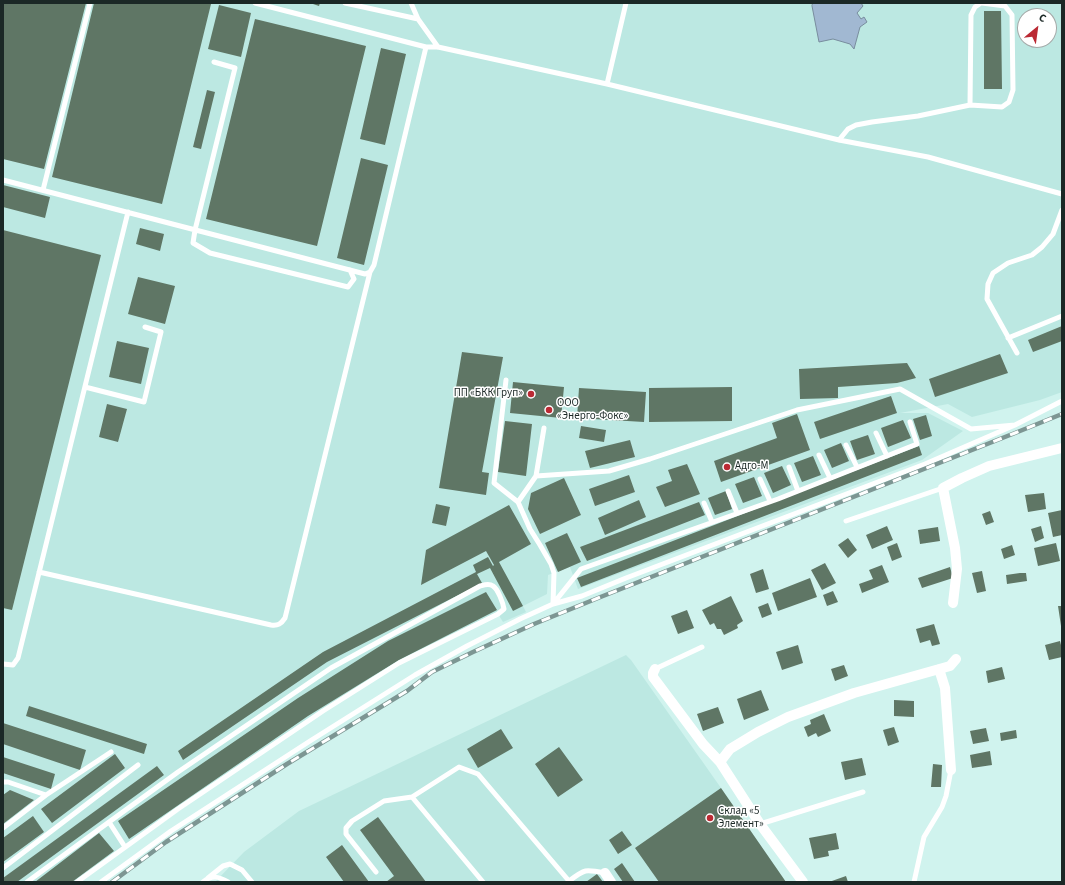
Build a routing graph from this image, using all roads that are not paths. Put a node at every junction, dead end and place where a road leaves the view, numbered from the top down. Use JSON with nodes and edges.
{"nodes":[{"id":1,"x":90,"y":3,"type":"edge"},
{"id":2,"x":256,"y":3,"type":"edge"},
{"id":3,"x":345,"y":3,"type":"edge"},
{"id":4,"x":411,"y":3,"type":"edge"},
{"id":5,"x":626,"y":3,"type":"edge"},
{"id":6,"x":981,"y":3,"type":"edge"},
{"id":7,"x":418,"y":19,"type":"junction"},
{"id":8,"x":426,"y":47,"type":"junction"},
{"id":9,"x":438,"y":47,"type":"junction"},
{"id":10,"x":214,"y":62,"type":"dead end"},
{"id":11,"x":607,"y":84,"type":"junction"},
{"id":12,"x":970,"y":105,"type":"junction"},
{"id":13,"x":838,"y":140,"type":"junction"},
{"id":14,"x":3,"y":180,"type":"edge"},
{"id":15,"x":44,"y":190,"type":"junction"},
{"id":16,"x":1062,"y":194,"type":"edge"},
{"id":17,"x":1062,"y":210,"type":"edge"},
{"id":18,"x":128,"y":212,"type":"junction"},
{"id":19,"x":195,"y":230,"type":"junction"},
{"id":20,"x":350,"y":270,"type":"junction"},
{"id":21,"x":370,"y":272,"type":"junction"},
{"id":22,"x":1062,"y":316,"type":"edge"},
{"id":23,"x":145,"y":327,"type":"dead end"},
{"id":24,"x":1008,"y":338,"type":"junction"},
{"id":25,"x":1017,"y":353,"type":"dead end"},
{"id":26,"x":506,"y":380,"type":"dead end"},
{"id":27,"x":85,"y":387,"type":"junction"},
{"id":28,"x":1062,"y":401,"type":"edge"},
{"id":29,"x":910,"y":422,"type":"dead end"},
{"id":30,"x":1015,"y":425,"type":"junction"},
{"id":31,"x":544,"y":428,"type":"dead end"},
{"id":32,"x":876,"y":433,"type":"dead end"},
{"id":33,"x":846,"y":446,"type":"dead end"},
{"id":34,"x":1062,"y":448,"type":"edge"},
{"id":35,"x":819,"y":455,"type":"dead end"},
{"id":36,"x":887,"y":456,"type":"junction"},
{"id":37,"x":789,"y":467,"type":"dead end"},
{"id":38,"x":857,"y":468,"type":"junction"},
{"id":39,"x":536,"y":476,"type":"junction"},
{"id":40,"x":830,"y":478,"type":"junction"},
{"id":41,"x":760,"y":479,"type":"dead end"},
{"id":42,"x":943,"y":488,"type":"junction"},
{"id":43,"x":728,"y":491,"type":"dead end"},
{"id":44,"x":798,"y":491,"type":"junction"},
{"id":45,"x":770,"y":501,"type":"junction"},
{"id":46,"x":518,"y":502,"type":"junction"},
{"id":47,"x":704,"y":503,"type":"dead end"},
{"id":48,"x":737,"y":513,"type":"junction"},
{"id":49,"x":846,"y":521,"type":"dead end"},
{"id":50,"x":712,"y":522,"type":"junction"},
{"id":51,"x":39,"y":572,"type":"junction"},
{"id":52,"x":953,"y":603,"type":"dead end"},
{"id":53,"x":553,"y":604,"type":"junction"},
{"id":54,"x":702,"y":647,"type":"dead end"},
{"id":55,"x":956,"y":659,"type":"dead end"},
{"id":56,"x":3,"y":664,"type":"edge"},
{"id":57,"x":655,"y":669,"type":"joint"},
{"id":58,"x":939,"y":669,"type":"junction"},
{"id":59,"x":111,"y":752,"type":"dead end"},
{"id":60,"x":720,"y":762,"type":"junction"},
{"id":61,"x":138,"y":765,"type":"dead end"},
{"id":62,"x":951,"y":770,"type":"joint"},
{"id":63,"x":3,"y":782,"type":"edge"},
{"id":64,"x":863,"y":792,"type":"dead end"},
{"id":65,"x":46,"y":795,"type":"junction"},
{"id":66,"x":412,"y":797,"type":"junction"},
{"id":67,"x":109,"y":822,"type":"junction"},
{"id":68,"x":760,"y":824,"type":"junction"},
{"id":69,"x":3,"y":828,"type":"edge"},
{"id":70,"x":125,"y":847,"type":"junction"},
{"id":71,"x":3,"y":868,"type":"edge"},
{"id":72,"x":376,"y":872,"type":"dead end"},
{"id":73,"x":605,"y":873,"type":"joint"},
{"id":74,"x":208,"y":878,"type":"junction"},
{"id":75,"x":568,"y":881,"type":"edge"},
{"id":76,"x":27,"y":882,"type":"edge"},
{"id":77,"x":77,"y":882,"type":"edge"},
{"id":78,"x":101,"y":882,"type":"edge"},
{"id":79,"x":203,"y":882,"type":"edge"},
{"id":80,"x":228,"y":882,"type":"edge"},
{"id":81,"x":252,"y":882,"type":"edge"},
{"id":82,"x":483,"y":882,"type":"edge"},
{"id":83,"x":611,"y":882,"type":"edge"},
{"id":84,"x":803,"y":882,"type":"edge"},
{"id":85,"x":914,"y":882,"type":"edge"}],
"edges":[{"from":1,"to":15,"type":"lane"},
{"from":2,"to":8,"type":"lane"},
{"from":3,"to":7,"type":"lane"},
{"from":4,"to":7,"type":"lane"},
{"from":5,"to":11,"type":"lane"},
{"from":6,"to":12,"type":"lane"},
{"from":6,"to":12,"type":"lane"},
{"from":7,"to":9,"type":"lane"},
{"from":8,"to":9,"type":"lane"},
{"from":8,"to":21,"type":"lane"},
{"from":9,"to":11,"type":"lane"},
{"from":10,"to":19,"type":"lane"},
{"from":11,"to":13,"type":"lane"},
{"from":12,"to":13,"type":"lane"},
{"from":13,"to":16,"type":"lane"},
{"from":14,"to":15,"type":"lane"},
{"from":15,"to":18,"type":"lane"},
{"from":17,"to":24,"type":"lane"},
{"from":18,"to":19,"type":"lane"},
{"from":18,"to":27,"type":"lane"},
{"from":19,"to":20,"type":"lane"},
{"from":19,"to":20,"type":"lane"},
{"from":20,"to":21,"type":"lane"},
{"from":21,"to":51,"type":"lane"},
{"from":22,"to":24,"type":"lane"},
{"from":23,"to":27,"type":"lane"},
{"from":24,"to":25,"type":"lane"},
{"from":26,"to":46,"type":"lane"},
{"from":27,"to":51,"type":"lane"},
{"from":28,"to":30,"type":"lane"},
{"from":29,"to":36,"type":"lane"},
{"from":30,"to":39,"type":"lane"},
{"from":30,"to":53,"type":"lane"},
{"from":31,"to":39,"type":"lane"},
{"from":32,"to":36,"type":"lane"},
{"from":33,"to":38,"type":"lane"},
{"from":34,"to":42,"type":"street"},
{"from":35,"to":40,"type":"lane"},
{"from":36,"to":38,"type":"lane"},
{"from":37,"to":44,"type":"lane"},
{"from":38,"to":40,"type":"lane"},
{"from":39,"to":46,"type":"lane"},
{"from":40,"to":44,"type":"lane"},
{"from":41,"to":45,"type":"lane"},
{"from":42,"to":49,"type":"lane"},
{"from":42,"to":52,"type":"street"},
{"from":43,"to":48,"type":"lane"},
{"from":44,"to":45,"type":"lane"},
{"from":45,"to":48,"type":"lane"},
{"from":46,"to":53,"type":"lane"},
{"from":47,"to":50,"type":"lane"},
{"from":48,"to":50,"type":"lane"},
{"from":50,"to":53,"type":"lane"},
{"from":51,"to":56,"type":"lane"},
{"from":53,"to":78,"type":"lane"},
{"from":54,"to":57,"type":"lane"},
{"from":55,"to":58,"type":"street"},
{"from":57,"to":60,"type":"street"},
{"from":58,"to":60,"type":"street"},
{"from":58,"to":62,"type":"street"},
{"from":59,"to":65,"type":"lane"},
{"from":60,"to":68,"type":"street"},
{"from":61,"to":71,"type":"lane"},
{"from":62,"to":85,"type":"lane"},
{"from":63,"to":65,"type":"lane"},
{"from":64,"to":68,"type":"lane"},
{"from":65,"to":69,"type":"lane"},
{"from":66,"to":72,"type":"lane"},
{"from":66,"to":75,"type":"lane"},
{"from":66,"to":82,"type":"lane"},
{"from":67,"to":70,"type":"lane"},
{"from":67,"to":70,"type":"lane"},
{"from":67,"to":76,"type":"lane"},
{"from":68,"to":84,"type":"street"},
{"from":70,"to":77,"type":"lane"},
{"from":73,"to":75,"type":"lane"},
{"from":73,"to":83,"type":"street"},
{"from":74,"to":79,"type":"lane"},
{"from":74,"to":80,"type":"lane"},
{"from":74,"to":81,"type":"lane"}]}
